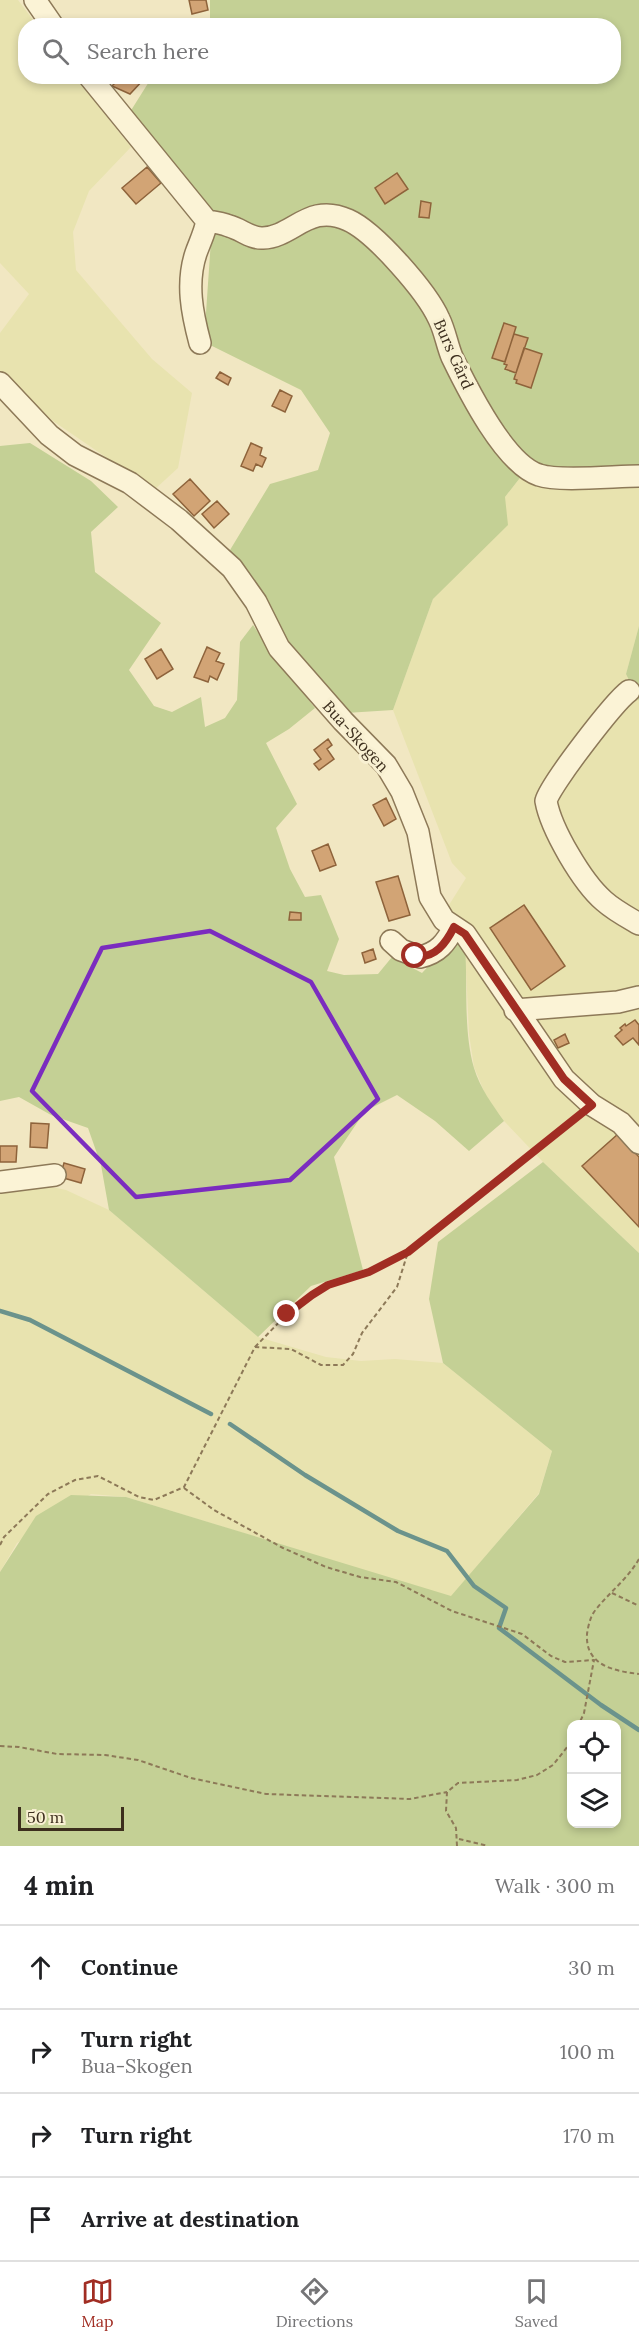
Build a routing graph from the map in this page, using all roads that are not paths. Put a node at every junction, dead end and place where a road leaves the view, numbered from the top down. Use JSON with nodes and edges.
{"nodes":[{"id":1,"x":35,"y":0,"type":"edge"},
{"id":2,"x":47,"y":18,"type":"edge"},
{"id":3,"x":96,"y":84,"type":"edge"},
{"id":4,"x":207,"y":221,"type":"junction"},
{"id":5,"x":200,"y":343,"type":"dead end"},
{"id":6,"x":0,"y":383,"type":"edge"},
{"id":7,"x":639,"y":476,"type":"edge"},
{"id":8,"x":629,"y":692,"type":"dead end"},
{"id":9,"x":639,"y":924,"type":"edge"},
{"id":10,"x":454,"y":927,"type":"junction"},
{"id":11,"x":391,"y":940,"type":"dead end"},
{"id":12,"x":639,"y":997,"type":"edge"},
{"id":13,"x":515,"y":1010,"type":"junction"},
{"id":14,"x":639,"y":1143,"type":"edge"},
{"id":15,"x":56,"y":1175,"type":"dead end"},
{"id":16,"x":0,"y":1182,"type":"edge"}],
"edges":[{"from":1,"to":2,"type":"street"},
{"from":3,"to":4,"type":"street"},
{"from":4,"to":5,"type":"street"},
{"from":4,"to":7,"type":"street","name":"Burs Gård"},
{"from":6,"to":10,"type":"street","name":"Bua-Skogen"},
{"from":8,"to":9,"type":"street"},
{"from":10,"to":11,"type":"street"},
{"from":10,"to":13,"type":"street","name":"Bua-Skogen"},
{"from":12,"to":13,"type":"street"},
{"from":13,"to":14,"type":"street","name":"Bua-Skogen"},
{"from":15,"to":16,"type":"street"}]}
